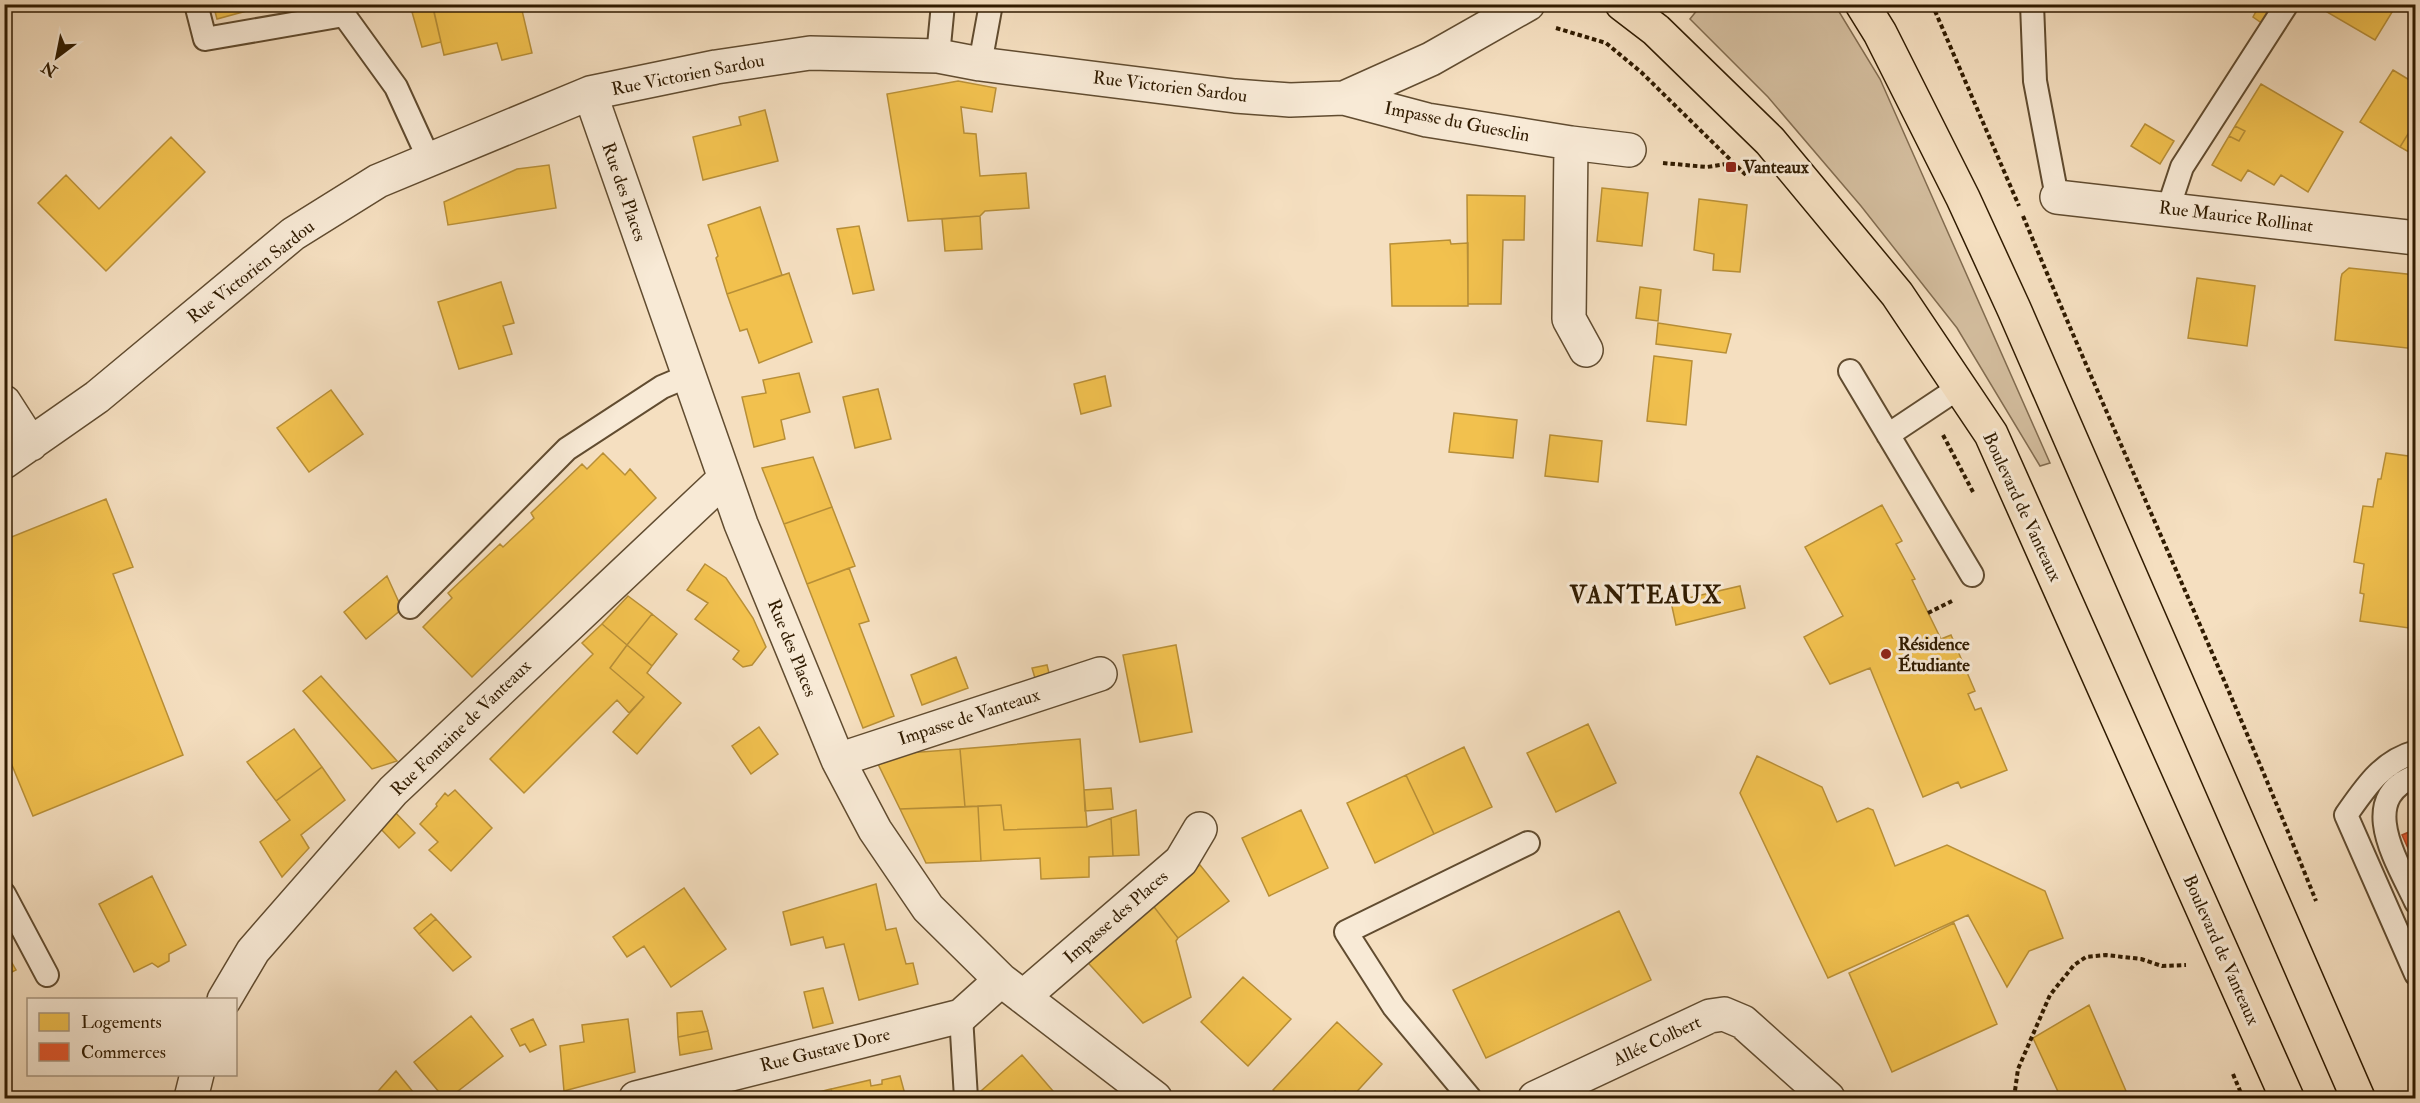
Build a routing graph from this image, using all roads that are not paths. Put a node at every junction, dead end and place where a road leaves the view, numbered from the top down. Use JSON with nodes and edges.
{"nodes":[{"id":1,"x":196,"y":4,"type":"edge"},
{"id":2,"x":943,"y":4,"type":"edge"},
{"id":3,"x":991,"y":4,"type":"edge"},
{"id":4,"x":1476,"y":4,"type":"edge"},
{"id":5,"x":1622,"y":4,"type":"edge"},
{"id":6,"x":1862,"y":4,"type":"edge"},
{"id":7,"x":2032,"y":4,"type":"edge"},
{"id":8,"x":2287,"y":4,"type":"edge"},
{"id":9,"x":1526,"y":5,"type":"edge"},
{"id":10,"x":1466,"y":38,"type":"junction"},
{"id":11,"x":938,"y":56,"type":"junction"},
{"id":12,"x":981,"y":64,"type":"junction"},
{"id":13,"x":590,"y":93,"type":"junction"},
{"id":14,"x":1344,"y":98,"type":"junction"},
{"id":15,"x":1572,"y":143,"type":"junction"},
{"id":16,"x":1629,"y":150,"type":"road end"},
{"id":17,"x":429,"y":159,"type":"junction"},
{"id":18,"x":2057,"y":197,"type":"joint"},
{"id":19,"x":2168,"y":209,"type":"junction"},
{"id":20,"x":2415,"y":238,"type":"edge"},
{"id":21,"x":1586,"y":350,"type":"dead end"},
{"id":22,"x":1850,"y":371,"type":"dead end"},
{"id":23,"x":688,"y":375,"type":"junction"},
{"id":24,"x":1960,"y":387,"type":"junction"},
{"id":25,"x":4,"y":402,"type":"edge"},
{"id":26,"x":1888,"y":435,"type":"junction"},
{"id":27,"x":31,"y":444,"type":"junction"},
{"id":28,"x":4,"y":462,"type":"edge"},
{"id":29,"x":724,"y":478,"type":"junction"},
{"id":30,"x":1972,"y":575,"type":"dead end"},
{"id":31,"x":410,"y":607,"type":"dead end"},
{"id":32,"x":1100,"y":674,"type":"dead end"},
{"id":33,"x":2415,"y":752,"type":"edge"},
{"id":34,"x":838,"y":760,"type":"junction"},
{"id":35,"x":2415,"y":776,"type":"edge"},
{"id":36,"x":1200,"y":829,"type":"dead end"},
{"id":37,"x":1528,"y":843,"type":"dead end"},
{"id":38,"x":4,"y":894,"type":"edge"},
{"id":39,"x":2415,"y":902,"type":"edge"},
{"id":40,"x":2415,"y":974,"type":"edge"},
{"id":41,"x":47,"y":975,"type":"dead end"},
{"id":42,"x":1012,"y":988,"type":"junction"},
{"id":43,"x":225,"y":998,"type":"edge"},
{"id":44,"x":961,"y":1016,"type":"junction"},
{"id":45,"x":196,"y":1076,"type":"edge"},
{"id":46,"x":191,"y":1098,"type":"edge"},
{"id":47,"x":636,"y":1098,"type":"edge"},
{"id":48,"x":966,"y":1098,"type":"edge"},
{"id":49,"x":1155,"y":1098,"type":"edge"},
{"id":50,"x":1470,"y":1098,"type":"edge"},
{"id":51,"x":1535,"y":1098,"type":"edge"},
{"id":52,"x":1828,"y":1098,"type":"edge"},
{"id":53,"x":2287,"y":1098,"type":"edge"},
{"id":54,"x":2358,"y":1098,"type":"edge"}],
"edges":[{"from":1,"to":17,"type":"lane"},
{"from":2,"to":11,"type":"lane"},
{"from":3,"to":12,"type":"lane"},
{"from":4,"to":10,"type":"street"},
{"from":5,"to":24,"type":"main road","name":"Boulevard de Vanteaux"},
{"from":6,"to":54,"type":"main road"},
{"from":7,"to":18,"type":"lane"},
{"from":8,"to":19,"type":"lane"},
{"from":9,"to":10,"type":"street","name":"Rue Victorien Sardou"},
{"from":10,"to":14,"type":"street","name":"Rue Victorien Sardou"},
{"from":11,"to":12,"type":"street","name":"Rue Victorien Sardou"},
{"from":11,"to":13,"type":"street","name":"Rue Victorien Sardou"},
{"from":12,"to":14,"type":"street","name":"Rue Victorien Sardou"},
{"from":13,"to":17,"type":"street","name":"Rue Victorien Sardou"},
{"from":13,"to":23,"type":"street","name":"Rue des Places"},
{"from":14,"to":15,"type":"street","name":"Impasse du Guesclin"},
{"from":15,"to":16,"type":"street","name":"Impasse du Guesclin"},
{"from":15,"to":21,"type":"street"},
{"from":17,"to":27,"type":"street","name":"Rue Victorien Sardou"},
{"from":18,"to":19,"type":"street","name":"Rue Maurice Rollinat"},
{"from":19,"to":20,"type":"street","name":"Rue Maurice Rollinat"},
{"from":22,"to":26,"type":"lane"},
{"from":23,"to":29,"type":"street","name":"Rue des Places"},
{"from":23,"to":31,"type":"lane"},
{"from":24,"to":26,"type":"lane"},
{"from":24,"to":53,"type":"main road","name":"Boulevard de Vanteaux"},
{"from":25,"to":27,"type":"street"},
{"from":26,"to":30,"type":"lane"},
{"from":27,"to":28,"type":"street","name":"Rue Victorien Sardou"},
{"from":29,"to":34,"type":"street","name":"Rue des Places"},
{"from":29,"to":43,"type":"street","name":"Rue Fontaine de Vanteaux"},
{"from":32,"to":34,"type":"street","name":"Impasse de Vanteaux"},
{"from":33,"to":40,"type":"lane"},
{"from":34,"to":42,"type":"street","name":"Rue des Places"},
{"from":35,"to":39,"type":"lane"},
{"from":36,"to":42,"type":"street","name":"Impasse des Places"},
{"from":37,"to":50,"type":"lane"},
{"from":38,"to":41,"type":"lane"},
{"from":42,"to":44,"type":"street","name":"Rue Gustave Dore"},
{"from":42,"to":49,"type":"street","name":"Rue des Places"},
{"from":44,"to":47,"type":"street","name":"Rue Gustave Dore"},
{"from":44,"to":48,"type":"lane"},
{"from":45,"to":46,"type":"street"},
{"from":51,"to":52,"type":"street","name":"Allée Colbert"}]}
